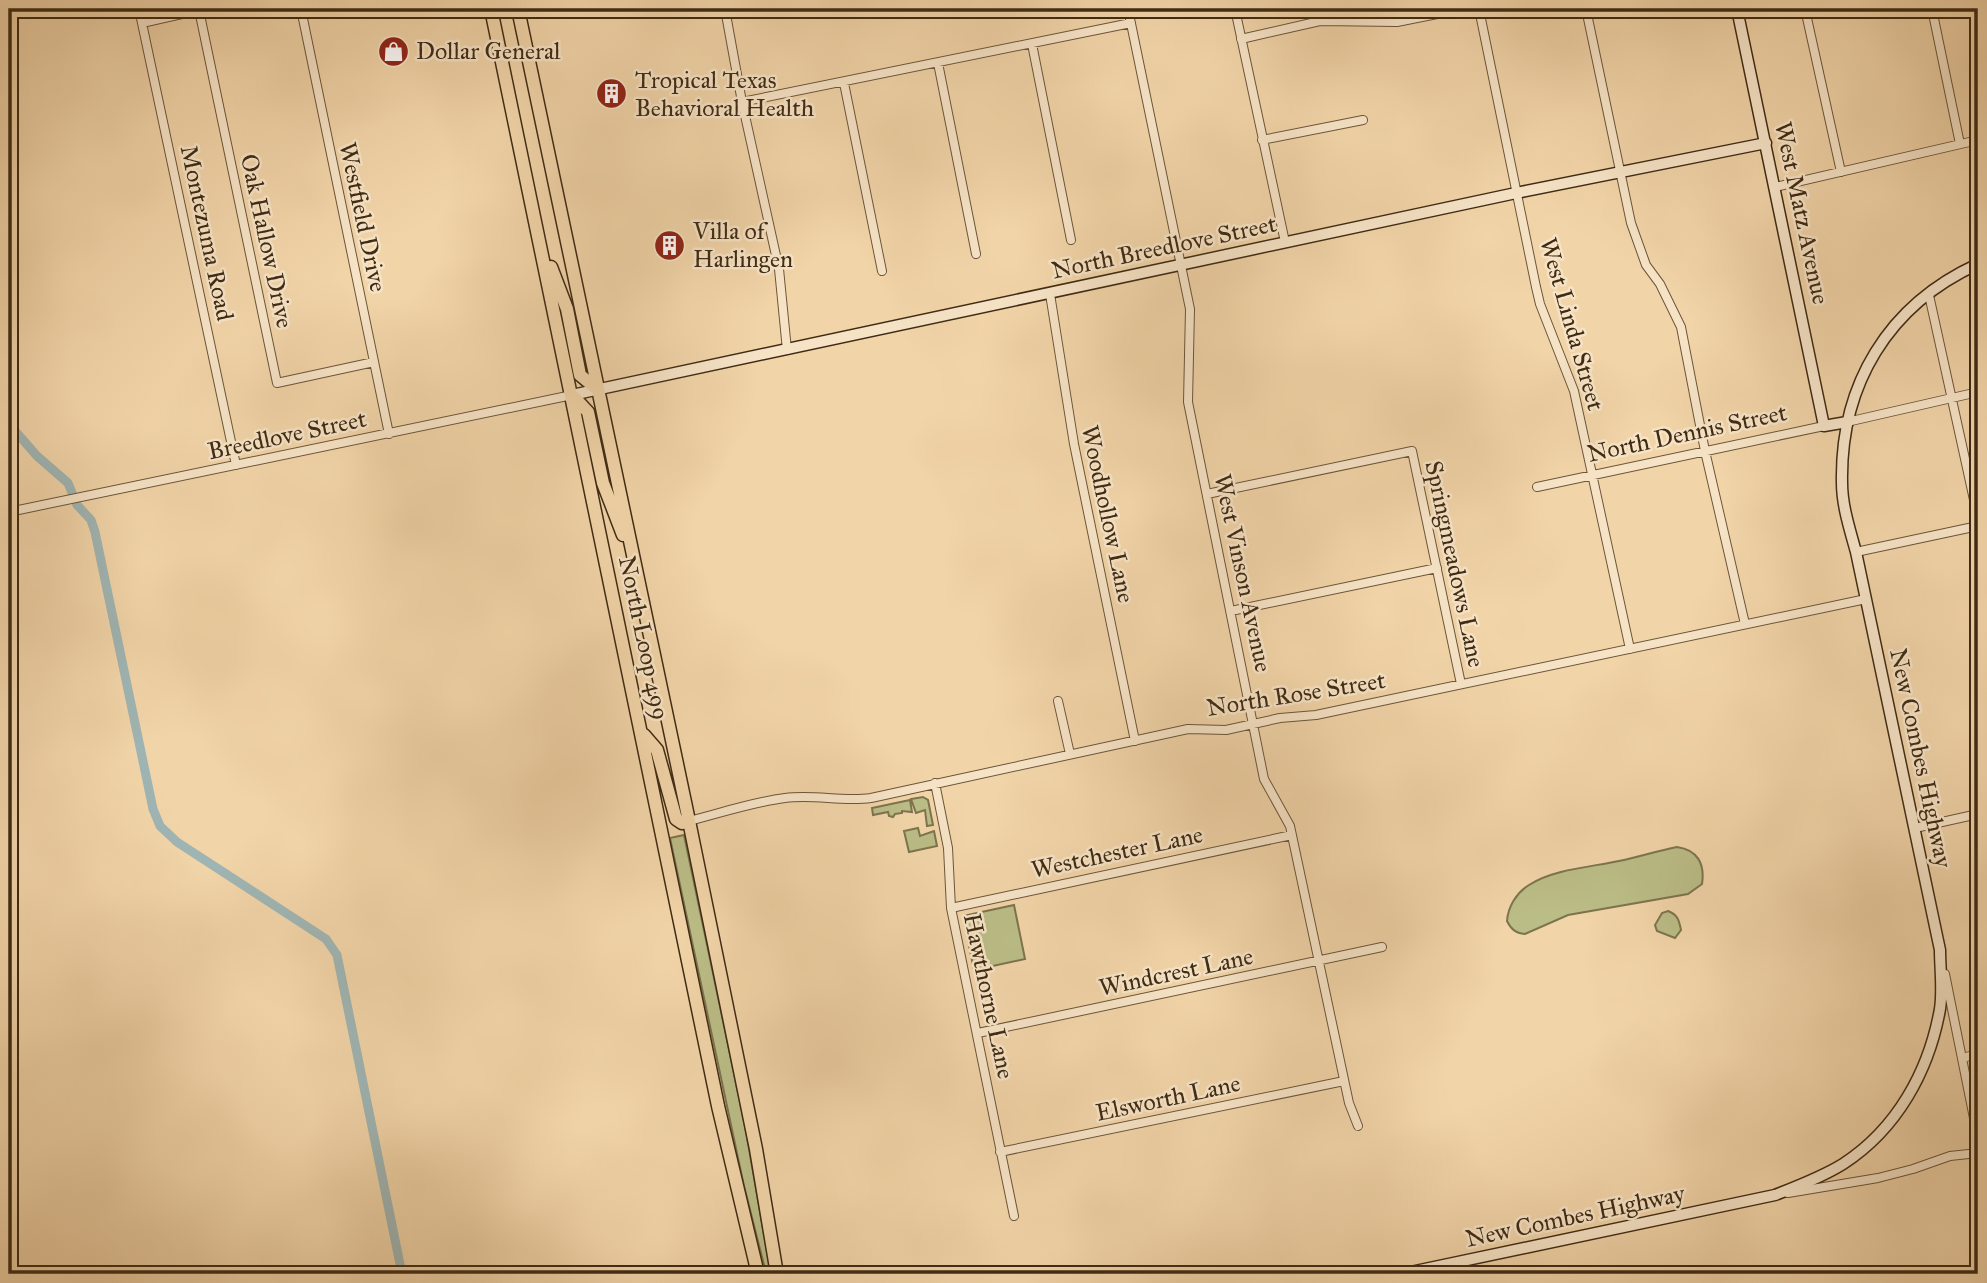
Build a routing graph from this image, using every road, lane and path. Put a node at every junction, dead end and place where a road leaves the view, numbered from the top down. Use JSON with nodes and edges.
{"nodes":[{"id":1,"x":139,"y":9,"type":"edge"},
{"id":2,"x":202,"y":9,"type":"edge"},
{"id":3,"x":300,"y":9,"type":"edge"},
{"id":4,"x":491,"y":9,"type":"edge"},
{"id":5,"x":518,"y":9,"type":"edge"},
{"id":6,"x":725,"y":9,"type":"edge"},
{"id":7,"x":1128,"y":9,"type":"edge"},
{"id":8,"x":1235,"y":9,"type":"edge"},
{"id":9,"x":1462,"y":9,"type":"edge"},
{"id":10,"x":1479,"y":9,"type":"edge"},
{"id":11,"x":1586,"y":9,"type":"edge"},
{"id":12,"x":1737,"y":9,"type":"edge"},
{"id":13,"x":1805,"y":9,"type":"edge"},
{"id":14,"x":1932,"y":9,"type":"edge"},
{"id":15,"x":142,"y":23,"type":"junction"},
{"id":16,"x":1131,"y":23,"type":"junction"},
{"id":17,"x":1241,"y":39,"type":"junction"},
{"id":18,"x":1032,"y":44,"type":"junction"},
{"id":19,"x":938,"y":63,"type":"junction"},
{"id":20,"x":844,"y":83,"type":"junction"},
{"id":21,"x":742,"y":102,"type":"junction"},
{"id":22,"x":1363,"y":120,"type":"dead end"},
{"id":23,"x":1262,"y":140,"type":"junction"},
{"id":24,"x":1978,"y":140,"type":"edge"},
{"id":25,"x":1766,"y":143,"type":"junction"},
{"id":26,"x":1960,"y":144,"type":"junction"},
{"id":27,"x":1620,"y":171,"type":"junction"},
{"id":28,"x":1841,"y":172,"type":"junction"},
{"id":29,"x":1775,"y":187,"type":"junction"},
{"id":30,"x":1516,"y":193,"type":"junction"},
{"id":31,"x":538,"y":234,"type":"junction"},
{"id":32,"x":1071,"y":240,"type":"dead end"},
{"id":33,"x":1285,"y":242,"type":"junction"},
{"id":34,"x":976,"y":254,"type":"dead end"},
{"id":35,"x":1978,"y":264,"type":"edge"},
{"id":36,"x":1181,"y":265,"type":"junction"},
{"id":37,"x":882,"y":271,"type":"dead end"},
{"id":38,"x":1050,"y":294,"type":"junction"},
{"id":39,"x":1930,"y":295,"type":"junction"},
{"id":40,"x":787,"y":350,"type":"junction"},
{"id":41,"x":374,"y":362,"type":"junction"},
{"id":42,"x":598,"y":390,"type":"junction"},
{"id":43,"x":1978,"y":392,"type":"edge"},
{"id":44,"x":572,"y":395,"type":"junction"},
{"id":45,"x":1952,"y":398,"type":"junction"},
{"id":46,"x":1847,"y":422,"type":"junction"},
{"id":47,"x":1824,"y":426,"type":"junction"},
{"id":48,"x":389,"y":434,"type":"junction"},
{"id":49,"x":1705,"y":451,"type":"junction"},
{"id":50,"x":236,"y":465,"type":"junction"},
{"id":51,"x":1592,"y":474,"type":"junction"},
{"id":52,"x":1536,"y":487,"type":"dead end"},
{"id":53,"x":1207,"y":494,"type":"junction"},
{"id":54,"x":9,"y":512,"type":"edge"},
{"id":55,"x":1978,"y":518,"type":"edge"},
{"id":56,"x":1978,"y":526,"type":"edge"},
{"id":57,"x":1856,"y":552,"type":"junction"},
{"id":58,"x":634,"y":558,"type":"junction"},
{"id":59,"x":1437,"y":568,"type":"junction"},
{"id":60,"x":1866,"y":599,"type":"junction"},
{"id":61,"x":1231,"y":611,"type":"junction"},
{"id":62,"x":1745,"y":624,"type":"junction"},
{"id":63,"x":1630,"y":649,"type":"junction"},
{"id":64,"x":1461,"y":684,"type":"junction"},
{"id":65,"x":1058,"y":701,"type":"dead end"},
{"id":66,"x":1254,"y":723,"type":"junction"},
{"id":67,"x":642,"y":732,"type":"junction"},
{"id":68,"x":1135,"y":741,"type":"junction"},
{"id":69,"x":1070,"y":754,"type":"junction"},
{"id":70,"x":934,"y":783,"type":"junction"},
{"id":71,"x":1978,"y":814,"type":"edge"},
{"id":72,"x":690,"y":821,"type":"junction"},
{"id":73,"x":1915,"y":828,"type":"junction"},
{"id":74,"x":1292,"y":835,"type":"junction"},
{"id":75,"x":951,"y":908,"type":"junction"},
{"id":76,"x":1382,"y":947,"type":"dead end"},
{"id":77,"x":1940,"y":950,"type":"junction"},
{"id":78,"x":1319,"y":962,"type":"junction"},
{"id":79,"x":978,"y":1033,"type":"junction"},
{"id":80,"x":1978,"y":1054,"type":"edge"},
{"id":81,"x":1962,"y":1058,"type":"junction"},
{"id":82,"x":1344,"y":1081,"type":"junction"},
{"id":83,"x":1358,"y":1126,"type":"dead end"},
{"id":84,"x":1978,"y":1138,"type":"edge"},
{"id":85,"x":1000,"y":1152,"type":"junction"},
{"id":86,"x":1978,"y":1153,"type":"edge"},
{"id":87,"x":1775,"y":1195,"type":"junction"},
{"id":88,"x":1014,"y":1216,"type":"dead end"},
{"id":89,"x":758,"y":1274,"type":"edge"},
{"id":90,"x":777,"y":1274,"type":"edge"},
{"id":91,"x":1401,"y":1274,"type":"edge"}],
"edges":[{"from":1,"to":15,"type":"street","name":"Montezuma Road"},
{"from":2,"to":15,"type":"street"},
{"from":2,"to":41,"type":"street","name":"Oak Hallow Drive"},
{"from":3,"to":41,"type":"street","name":"Westfield Drive"},
{"from":4,"to":31,"type":"main road","name":"North Loop 499"},
{"from":5,"to":42,"type":"main road","name":"North Loop 499"},
{"from":6,"to":21,"type":"street"},
{"from":7,"to":16,"type":"street","name":"West Vinson Avenue"},
{"from":8,"to":17,"type":"street"},
{"from":9,"to":17,"type":"street"},
{"from":10,"to":30,"type":"street","name":"West Linda Street"},
{"from":11,"to":27,"type":"street"},
{"from":12,"to":25,"type":"street","name":"West Matz Avenue"},
{"from":13,"to":28,"type":"street"},
{"from":14,"to":26,"type":"street"},
{"from":15,"to":50,"type":"street","name":"Montezuma Road"},
{"from":16,"to":18,"type":"street"},
{"from":16,"to":36,"type":"street","name":"West Vinson Avenue"},
{"from":17,"to":23,"type":"street"},
{"from":18,"to":19,"type":"street"},
{"from":18,"to":32,"type":"street"},
{"from":19,"to":20,"type":"street"},
{"from":19,"to":34,"type":"street"},
{"from":20,"to":21,"type":"street"},
{"from":20,"to":37,"type":"street"},
{"from":21,"to":40,"type":"street"},
{"from":22,"to":23,"type":"street"},
{"from":23,"to":33,"type":"street"},
{"from":24,"to":26,"type":"street"},
{"from":25,"to":27,"type":"street","name":"North Breedlove Street"},
{"from":25,"to":29,"type":"street","name":"West Matz Avenue"},
{"from":26,"to":28,"type":"street"},
{"from":27,"to":30,"type":"street","name":"North Breedlove Street"},
{"from":27,"to":49,"type":"street"},
{"from":28,"to":29,"type":"street"},
{"from":29,"to":47,"type":"street","name":"West Matz Avenue"},
{"from":30,"to":33,"type":"street","name":"North Breedlove Street"},
{"from":30,"to":51,"type":"street","name":"West Linda Street"},
{"from":31,"to":42,"type":"main road"},
{"from":31,"to":44,"type":"main road","name":"North Loop 499"},
{"from":33,"to":36,"type":"street","name":"North Breedlove Street"},
{"from":35,"to":39,"type":"street","name":"New Combes Highway"},
{"from":36,"to":38,"type":"street","name":"North Breedlove Street"},
{"from":36,"to":53,"type":"street","name":"West Vinson Avenue"},
{"from":38,"to":40,"type":"street","name":"North Breedlove Street"},
{"from":38,"to":68,"type":"street","name":"Woodhollow Lane"},
{"from":39,"to":45,"type":"street"},
{"from":39,"to":46,"type":"street","name":"New Combes Highway"},
{"from":40,"to":42,"type":"street","name":"North Breedlove Street"},
{"from":41,"to":48,"type":"street","name":"Westfield Drive"},
{"from":42,"to":44,"type":"street","name":"North Breedlove Street"},
{"from":42,"to":58,"type":"main road","name":"North Loop 499"},
{"from":43,"to":45,"type":"street"},
{"from":44,"to":48,"type":"street","name":"Breedlove Street"},
{"from":44,"to":58,"type":"main road"},
{"from":44,"to":67,"type":"main road","name":"North Loop 499"},
{"from":45,"to":46,"type":"street"},
{"from":45,"to":55,"type":"street"},
{"from":46,"to":47,"type":"street","name":"North Dennis Street"},
{"from":46,"to":57,"type":"street","name":"New Combes Highway"},
{"from":47,"to":49,"type":"street","name":"North Dennis Street"},
{"from":48,"to":50,"type":"street","name":"Breedlove Street"},
{"from":49,"to":51,"type":"street","name":"North Dennis Street"},
{"from":49,"to":62,"type":"street"},
{"from":50,"to":54,"type":"street","name":"Breedlove Street"},
{"from":51,"to":52,"type":"street","name":"North Dennis Street"},
{"from":51,"to":63,"type":"street","name":"West Linda Street"},
{"from":53,"to":59,"type":"street","name":"Springmeadows Lane"},
{"from":53,"to":61,"type":"street","name":"West Vinson Avenue"},
{"from":56,"to":57,"type":"street"},
{"from":57,"to":60,"type":"street","name":"New Combes Highway"},
{"from":58,"to":72,"type":"main road","name":"North Loop 499"},
{"from":59,"to":61,"type":"street"},
{"from":59,"to":64,"type":"street","name":"Springmeadows Lane"},
{"from":60,"to":62,"type":"street","name":"North Rose Street"},
{"from":60,"to":73,"type":"street","name":"New Combes Highway"},
{"from":61,"to":66,"type":"street","name":"West Vinson Avenue"},
{"from":62,"to":63,"type":"street","name":"North Rose Street"},
{"from":63,"to":64,"type":"street","name":"North Rose Street"},
{"from":64,"to":66,"type":"street","name":"North Rose Street"},
{"from":65,"to":69,"type":"street"},
{"from":66,"to":68,"type":"street","name":"North Rose Street"},
{"from":66,"to":74,"type":"street","name":"West Vinson Avenue"},
{"from":67,"to":72,"type":"main road"},
{"from":67,"to":89,"type":"main road","name":"North Loop 499"},
{"from":68,"to":69,"type":"street","name":"North Rose Street"},
{"from":69,"to":70,"type":"street","name":"North Rose Street"},
{"from":70,"to":72,"type":"street","name":"North Rose Street"},
{"from":70,"to":75,"type":"street","name":"Hawthorne Lane"},
{"from":71,"to":73,"type":"street"},
{"from":72,"to":90,"type":"main road","name":"North Loop 499"},
{"from":73,"to":77,"type":"street","name":"New Combes Highway"},
{"from":74,"to":75,"type":"street","name":"Westchester Lane"},
{"from":74,"to":78,"type":"street","name":"West Vinson Avenue"},
{"from":75,"to":79,"type":"street","name":"Hawthorne Lane"},
{"from":76,"to":78,"type":"street","name":"Windcrest Lane"},
{"from":77,"to":81,"type":"street"},
{"from":77,"to":87,"type":"street","name":"New Combes Highway"},
{"from":78,"to":79,"type":"street","name":"Windcrest Lane"},
{"from":78,"to":82,"type":"street","name":"West Vinson Avenue"},
{"from":79,"to":85,"type":"street","name":"Hawthorne Lane"},
{"from":80,"to":81,"type":"street"},
{"from":81,"to":84,"type":"street"},
{"from":82,"to":83,"type":"street","name":"West Vinson Avenue"},
{"from":82,"to":85,"type":"street","name":"Elsworth Lane"},
{"from":85,"to":88,"type":"street","name":"Hawthorne Lane"},
{"from":86,"to":87,"type":"street"},
{"from":87,"to":91,"type":"street","name":"New Combes Highway"}]}
